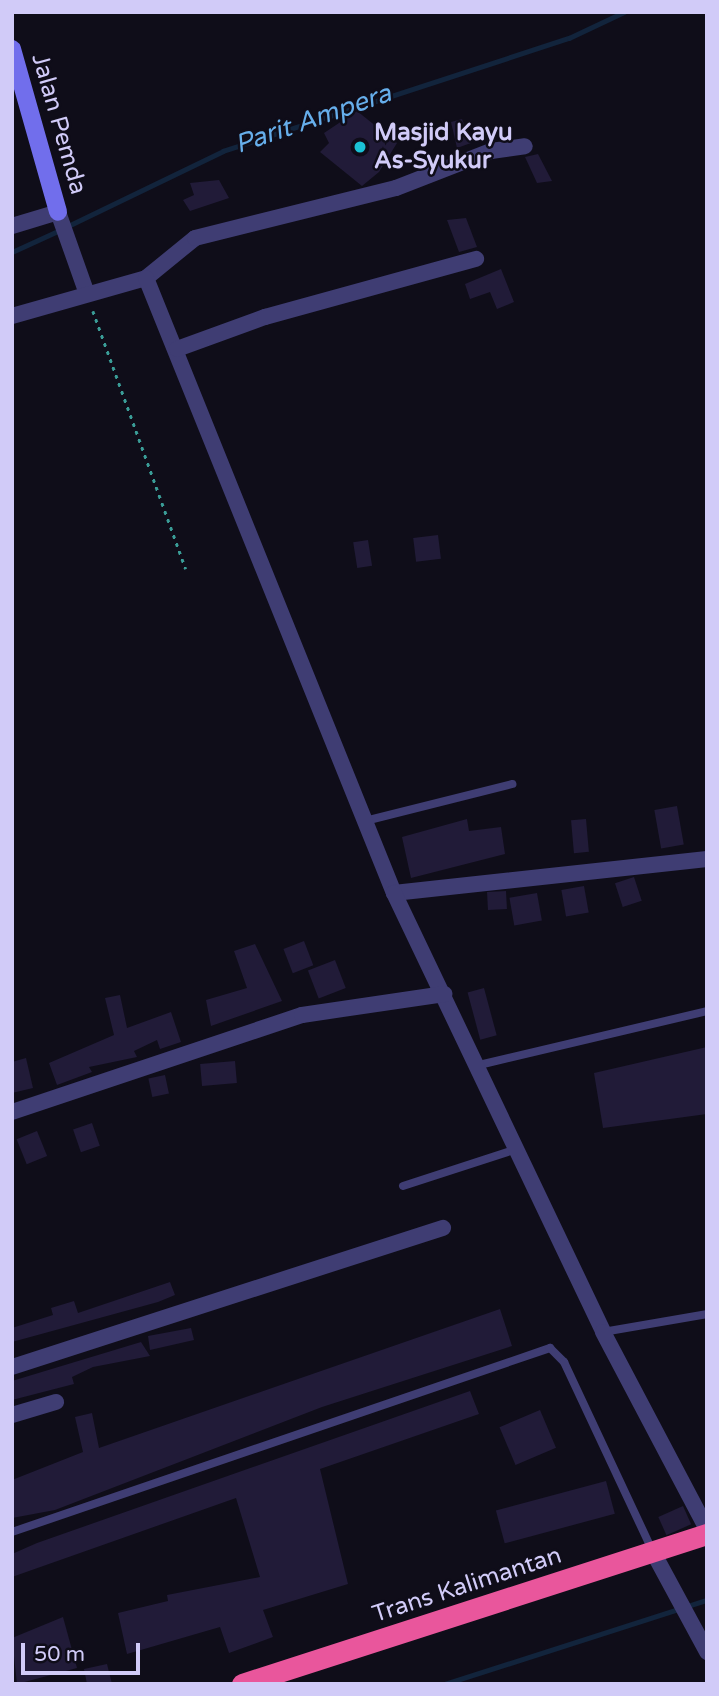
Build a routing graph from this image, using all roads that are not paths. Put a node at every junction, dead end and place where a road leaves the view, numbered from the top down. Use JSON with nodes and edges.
{"nodes":[{"id":1,"x":12,"y":49,"type":"edge"},
{"id":2,"x":525,"y":146,"type":"dead end"},
{"id":3,"x":54,"y":216,"type":"junction"},
{"id":4,"x":12,"y":226,"type":"edge"},
{"id":5,"x":476,"y":259,"type":"dead end"},
{"id":6,"x":146,"y":278,"type":"junction"},
{"id":7,"x":87,"y":294,"type":"junction"},
{"id":8,"x":12,"y":316,"type":"edge"},
{"id":9,"x":177,"y":349,"type":"junction"},
{"id":10,"x":512,"y":784,"type":"dead end"},
{"id":11,"x":362,"y":822,"type":"junction"},
{"id":12,"x":707,"y":859,"type":"edge"},
{"id":13,"x":394,"y":893,"type":"junction"},
{"id":14,"x":444,"y":994,"type":"junction"},
{"id":15,"x":707,"y":1011,"type":"edge"},
{"id":16,"x":480,"y":1065,"type":"junction"},
{"id":17,"x":12,"y":1112,"type":"edge"},
{"id":18,"x":517,"y":1149,"type":"junction"},
{"id":19,"x":404,"y":1186,"type":"dead end"},
{"id":20,"x":443,"y":1228,"type":"dead end"},
{"id":21,"x":707,"y":1314,"type":"edge"},
{"id":22,"x":603,"y":1332,"type":"junction"},
{"id":23,"x":12,"y":1367,"type":"edge"},
{"id":24,"x":57,"y":1402,"type":"dead end"},
{"id":25,"x":12,"y":1415,"type":"edge"},
{"id":26,"x":12,"y":1532,"type":"edge"},
{"id":27,"x":707,"y":1532,"type":"edge"},
{"id":28,"x":653,"y":1552,"type":"junction"},
{"id":29,"x":707,"y":1652,"type":"edge"},
{"id":30,"x":243,"y":1684,"type":"edge"}],
"edges":[{"from":1,"to":3,"type":"street","name":"Jalan Pemda"},
{"from":2,"to":6,"type":"street"},
{"from":3,"to":4,"type":"street"},
{"from":3,"to":7,"type":"street"},
{"from":5,"to":9,"type":"street"},
{"from":6,"to":7,"type":"street"},
{"from":6,"to":9,"type":"street"},
{"from":7,"to":8,"type":"street"},
{"from":9,"to":11,"type":"street"},
{"from":10,"to":11,"type":"lane"},
{"from":11,"to":13,"type":"street"},
{"from":12,"to":13,"type":"street"},
{"from":13,"to":14,"type":"street"},
{"from":14,"to":16,"type":"street"},
{"from":14,"to":17,"type":"street"},
{"from":15,"to":16,"type":"lane"},
{"from":16,"to":18,"type":"street"},
{"from":18,"to":19,"type":"lane"},
{"from":18,"to":22,"type":"street"},
{"from":20,"to":23,"type":"street"},
{"from":21,"to":22,"type":"lane"},
{"from":22,"to":27,"type":"street"},
{"from":24,"to":25,"type":"street"},
{"from":26,"to":28,"type":"lane"},
{"from":27,"to":28,"type":"highway","name":"Trans Kalimantan"},
{"from":28,"to":29,"type":"street"},
{"from":28,"to":30,"type":"highway","name":"Trans Kalimantan"}]}
